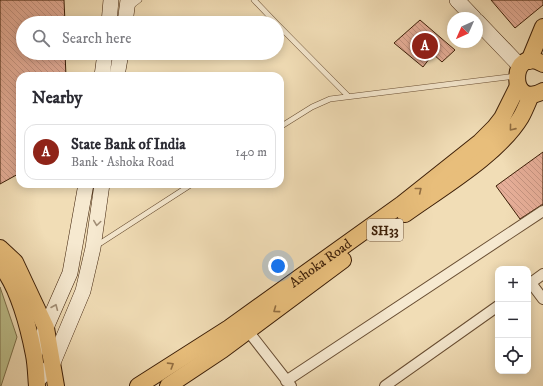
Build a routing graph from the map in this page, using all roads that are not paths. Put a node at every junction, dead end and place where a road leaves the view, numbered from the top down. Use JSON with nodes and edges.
{"nodes":[{"id":1,"x":111,"y":0,"type":"edge"},
{"id":2,"x":139,"y":0,"type":"edge"},
{"id":3,"x":254,"y":0,"type":"edge"},
{"id":4,"x":457,"y":0,"type":"edge"},
{"id":5,"x":127,"y":11,"type":"edge"},
{"id":6,"x":468,"y":12,"type":"edge"},
{"id":7,"x":110,"y":16,"type":"edge"},
{"id":8,"x":270,"y":16,"type":"edge"},
{"id":9,"x":543,"y":27,"type":"edge"},
{"id":10,"x":483,"y":28,"type":"edge"},
{"id":11,"x":284,"y":30,"type":"edge"},
{"id":12,"x":104,"y":60,"type":"edge"},
{"id":13,"x":120,"y":60,"type":"edge"},
{"id":14,"x":103,"y":72,"type":"edge"},
{"id":15,"x":119,"y":72,"type":"edge"},
{"id":16,"x":532,"y":81,"type":"edge"},
{"id":17,"x":348,"y":96,"type":"junction"},
{"id":18,"x":284,"y":124,"type":"edge"},
{"id":19,"x":85,"y":188,"type":"edge"},
{"id":20,"x":101,"y":188,"type":"edge"},
{"id":21,"x":186,"y":188,"type":"edge"},
{"id":22,"x":542,"y":214,"type":"edge"},
{"id":23,"x":0,"y":248,"type":"edge"},
{"id":24,"x":93,"y":248,"type":"junction"},
{"id":25,"x":0,"y":265,"type":"edge"},
{"id":26,"x":543,"y":274,"type":"edge"},
{"id":27,"x":531,"y":283,"type":"edge"},
{"id":28,"x":531,"y":285,"type":"edge"},
{"id":29,"x":543,"y":299,"type":"edge"},
{"id":30,"x":495,"y":308,"type":"edge"},
{"id":31,"x":46,"y":328,"type":"junction"},
{"id":32,"x":248,"y":331,"type":"junction"},
{"id":33,"x":34,"y":355,"type":"junction"},
{"id":34,"x":52,"y":365,"type":"junction"},
{"id":35,"x":36,"y":384,"type":"edge"},
{"id":36,"x":289,"y":384,"type":"edge"},
{"id":37,"x":56,"y":386,"type":"edge"},
{"id":38,"x":138,"y":386,"type":"edge"},
{"id":39,"x":168,"y":386,"type":"edge"},
{"id":40,"x":385,"y":386,"type":"edge"}],
"edges":[{"from":1,"to":7,"type":"main road"},
{"from":2,"to":5,"type":"lane"},
{"from":3,"to":8,"type":"lane"},
{"from":4,"to":6,"type":"main road"},
{"from":9,"to":16,"type":"main road","name":"Ashoka Road","number":"SH33"},
{"from":10,"to":16,"type":"main road"},
{"from":11,"to":17,"type":"lane"},
{"from":12,"to":14,"type":"main road"},
{"from":13,"to":15,"type":"main road"},
{"from":16,"to":17,"type":"lane"},
{"from":16,"to":32,"type":"main road","name":"Ashoka Road","number":"SH33","one_way":true},
{"from":38,"to":16,"type":"main road","name":"Ashoka Road","number":"SH33","one_way":true},
{"from":17,"to":18,"type":"lane"},
{"from":31,"to":19,"type":"main road","one_way":true},
{"from":20,"to":24,"type":"main road","one_way":true},
{"from":21,"to":24,"type":"lane"},
{"from":22,"to":36,"type":"street"},
{"from":23,"to":31,"type":"main road"},
{"from":24,"to":34,"type":"main road"},
{"from":25,"to":33,"type":"main road"},
{"from":26,"to":27,"type":"street"},
{"from":28,"to":29,"type":"street"},
{"from":30,"to":40,"type":"street"},
{"from":31,"to":33,"type":"main road"},
{"from":31,"to":34,"type":"main road"},
{"from":32,"to":36,"type":"street"},
{"from":32,"to":39,"type":"main road","name":"Ashoka Road","number":"SH33"},
{"from":33,"to":35,"type":"main road"},
{"from":34,"to":35,"type":"main road"},
{"from":34,"to":37,"type":"main road"}]}
